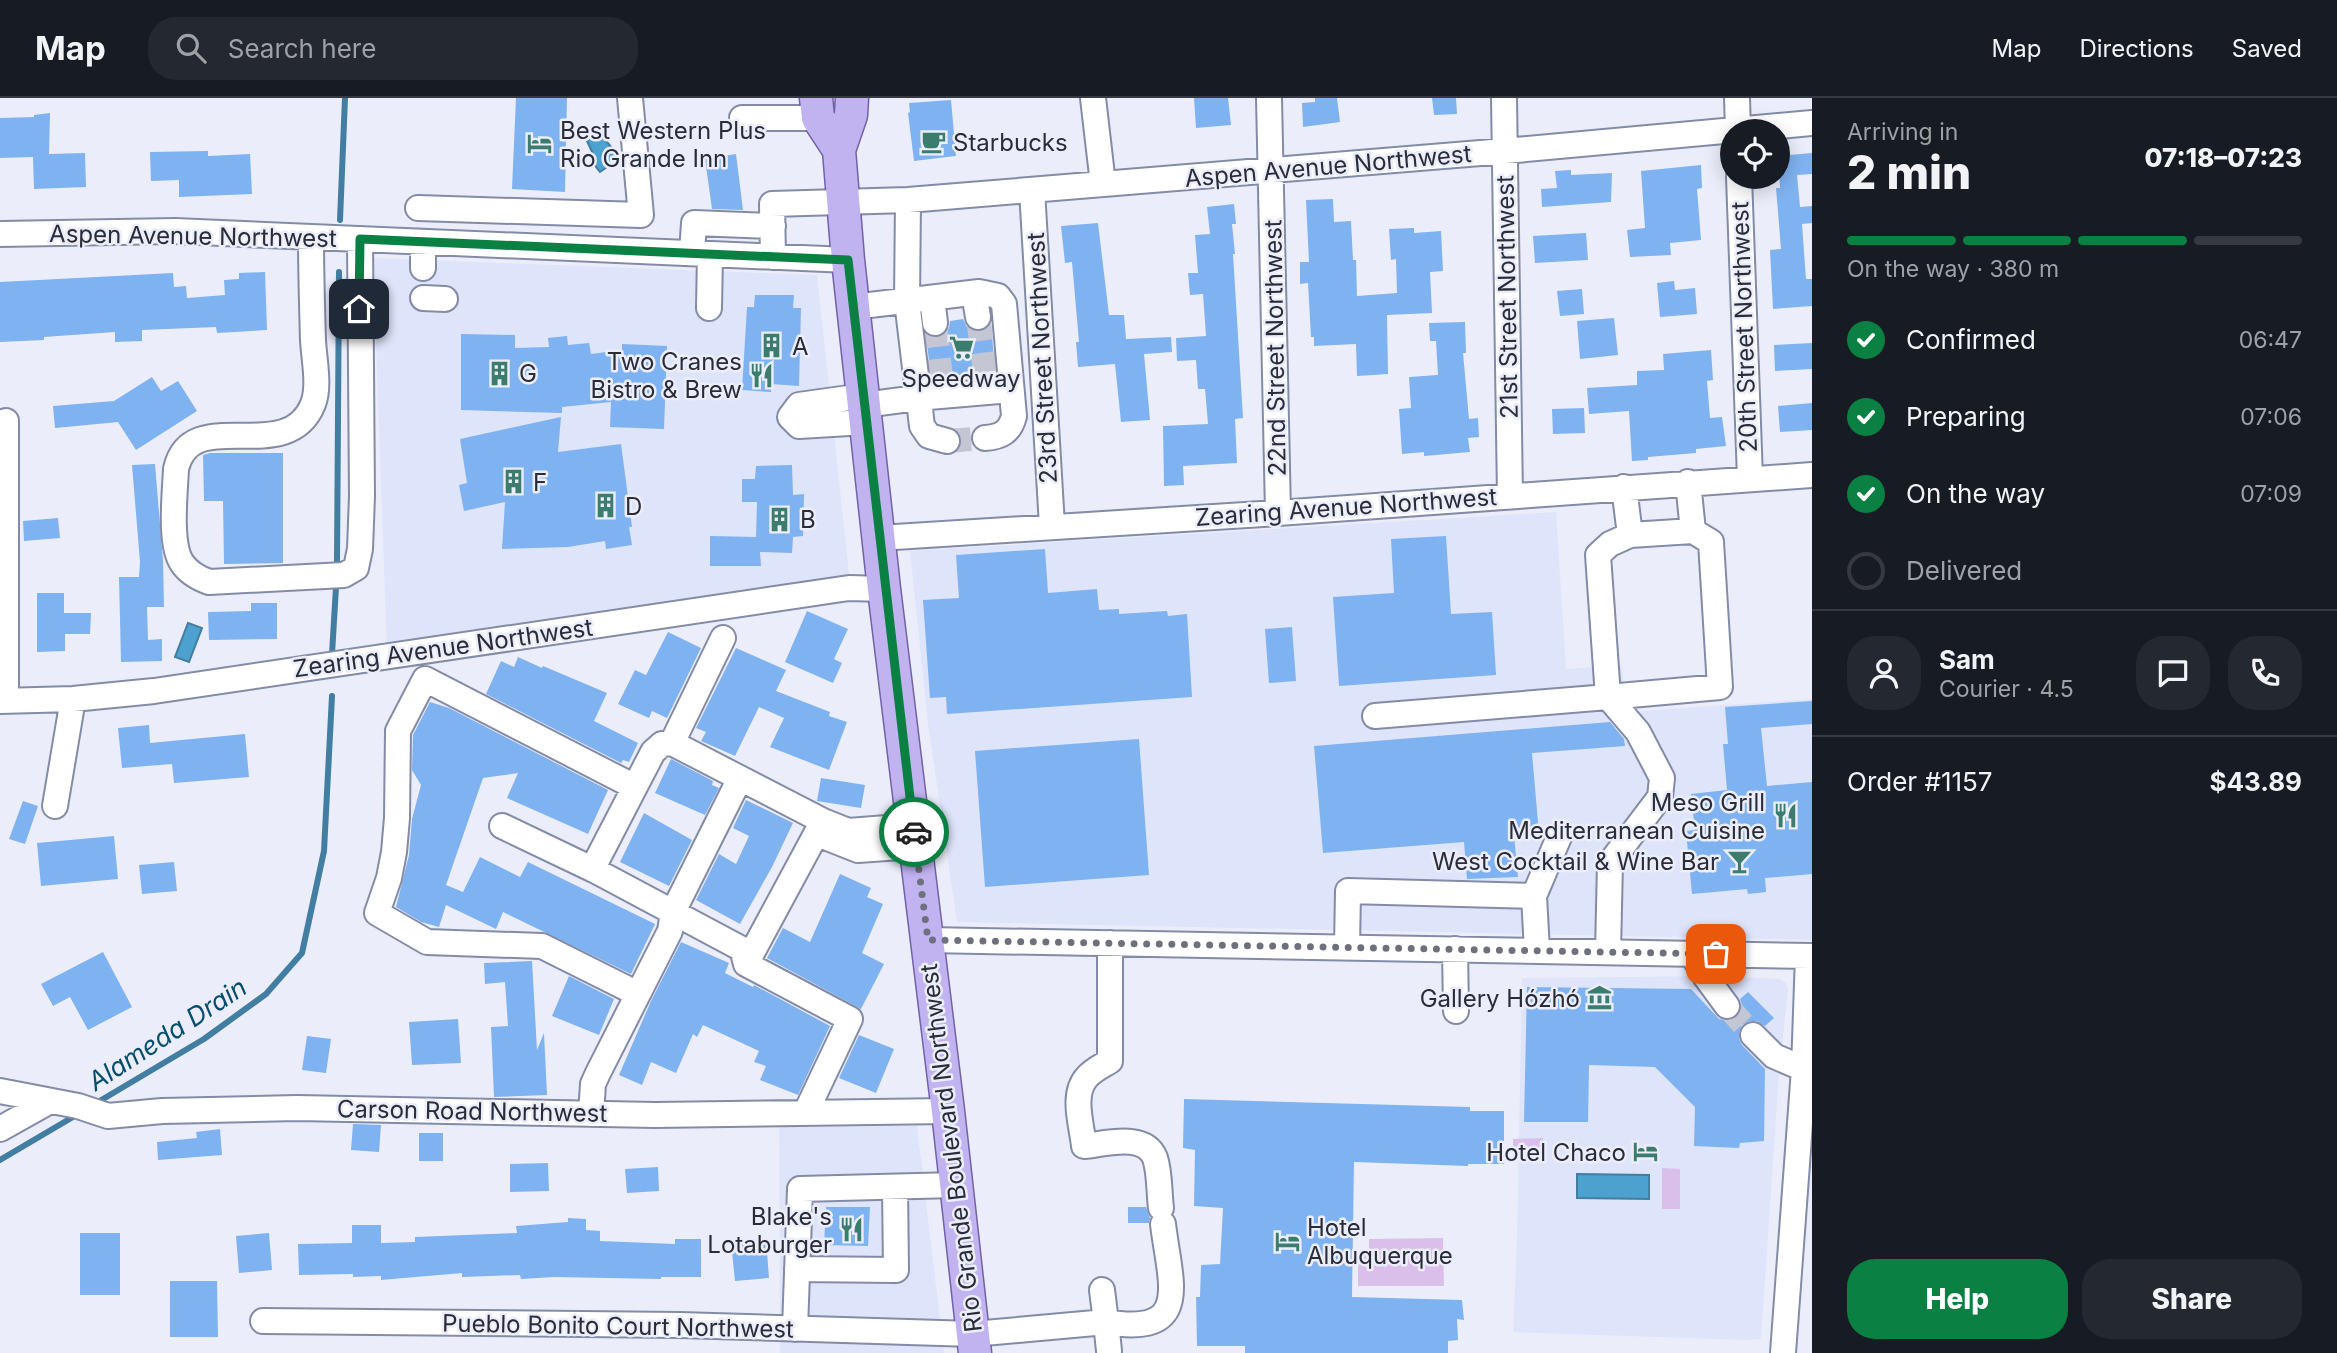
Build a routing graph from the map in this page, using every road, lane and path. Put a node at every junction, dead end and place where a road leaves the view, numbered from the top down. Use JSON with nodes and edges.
{"nodes":[{"id":1,"x":630,"y":98,"type":"edge"},
{"id":2,"x":852,"y":98,"type":"edge"},
{"id":3,"x":1093,"y":98,"type":"edge"},
{"id":4,"x":1269,"y":98,"type":"edge"},
{"id":5,"x":1504,"y":98,"type":"edge"},
{"id":6,"x":1737,"y":98,"type":"edge"},
{"id":7,"x":817,"y":108,"type":"edge"},
{"id":8,"x":742,"y":118,"type":"dead end"},
{"id":9,"x":1737,"y":119,"type":"edge"},
{"id":10,"x":1812,"y":123,"type":"edge"},
{"id":11,"x":1790,"y":125,"type":"edge"},
{"id":12,"x":1720,"y":132,"type":"edge"},
{"id":13,"x":839,"y":150,"type":"junction"},
{"id":14,"x":1506,"y":151,"type":"junction"},
{"id":15,"x":1271,"y":170,"type":"junction"},
{"id":16,"x":1104,"y":184,"type":"junction"},
{"id":17,"x":1739,"y":189,"type":"edge"},
{"id":18,"x":1032,"y":190,"type":"junction"},
{"id":19,"x":908,"y":200,"type":"junction"},
{"id":20,"x":844,"y":203,"type":"junction"},
{"id":21,"x":418,"y":208,"type":"dead end"},
{"id":22,"x":641,"y":215,"type":"junction"},
{"id":23,"x":773,"y":226,"type":"junction"},
{"id":24,"x":0,"y":234,"type":"edge"},
{"id":25,"x":311,"y":237,"type":"junction"},
{"id":26,"x":360,"y":239,"type":"junction"},
{"id":27,"x":423,"y":242,"type":"junction"},
{"id":28,"x":634,"y":251,"type":"junction"},
{"id":29,"x":701,"y":254,"type":"junction"},
{"id":30,"x":773,"y":257,"type":"junction"},
{"id":31,"x":848,"y":260,"type":"junction"},
{"id":32,"x":423,"y":268,"type":"dead end"},
{"id":33,"x":919,"y":300,"type":"junction"},
{"id":34,"x":853,"y":307,"type":"junction"},
{"id":35,"x":702,"y":312,"type":"dead end"},
{"id":36,"x":935,"y":323,"type":"tunnel mouth"},
{"id":37,"x":994,"y":384,"type":"junction"},
{"id":38,"x":917,"y":398,"type":"junction"},
{"id":39,"x":865,"y":408,"type":"junction"},
{"id":40,"x":6,"y":421,"type":"dead end"},
{"id":41,"x":985,"y":438,"type":"tunnel mouth"},
{"id":42,"x":947,"y":441,"type":"tunnel mouth"},
{"id":43,"x":1812,"y":475,"type":"edge"},
{"id":44,"x":1750,"y":478,"type":"junction"},
{"id":45,"x":1688,"y":482,"type":"junction"},
{"id":46,"x":1624,"y":487,"type":"junction"},
{"id":47,"x":1510,"y":496,"type":"junction"},
{"id":48,"x":1278,"y":513,"type":"junction"},
{"id":49,"x":1052,"y":526,"type":"junction"},
{"id":50,"x":1692,"y":531,"type":"junction"},
{"id":51,"x":1630,"y":535,"type":"junction"},
{"id":52,"x":879,"y":538,"type":"junction"},
{"id":53,"x":884,"y":589,"type":"junction"},
{"id":54,"x":723,"y":638,"type":"dead end"},
{"id":55,"x":1608,"y":697,"type":"junction"},
{"id":56,"x":74,"y":699,"type":"junction"},
{"id":57,"x":3,"y":701,"type":"edge"},
{"id":58,"x":1375,"y":716,"type":"dead end"},
{"id":59,"x":672,"y":743,"type":"junction"},
{"id":60,"x":740,"y":778,"type":"junction"},
{"id":61,"x":634,"y":786,"type":"junction"},
{"id":62,"x":55,"y":806,"type":"dead end"},
{"id":63,"x":502,"y":826,"type":"dead end"},
{"id":64,"x":820,"y":827,"type":"junction"},
{"id":65,"x":914,"y":836,"type":"junction"},
{"id":66,"x":1559,"y":837,"type":"dead end"},
{"id":67,"x":594,"y":870,"type":"junction"},
{"id":68,"x":1534,"y":896,"type":"junction"},
{"id":69,"x":673,"y":912,"type":"junction"},
{"id":70,"x":928,"y":940,"type":"junction"},
{"id":71,"x":1110,"y":943,"type":"junction"},
{"id":72,"x":1347,"y":947,"type":"junction"},
{"id":73,"x":1455,"y":949,"type":"junction"},
{"id":74,"x":1537,"y":951,"type":"junction"},
{"id":75,"x":1608,"y":952,"type":"junction"},
{"id":76,"x":1692,"y":954,"type":"junction"},
{"id":77,"x":1810,"y":956,"type":"edge"},
{"id":78,"x":746,"y":964,"type":"junction"},
{"id":79,"x":638,"y":994,"type":"junction"},
{"id":80,"x":1727,"y":1000,"type":"tunnel mouth"},
{"id":81,"x":1456,"y":1011,"type":"dead end"},
{"id":82,"x":1759,"y":1036,"type":"tunnel mouth"},
{"id":83,"x":1804,"y":1069,"type":"junction"},
{"id":84,"x":0,"y":1091,"type":"edge"},
{"id":85,"x":50,"y":1101,"type":"junction"},
{"id":86,"x":948,"y":1111,"type":"junction"},
{"id":87,"x":806,"y":1112,"type":"junction"},
{"id":88,"x":591,"y":1114,"type":"junction"},
{"id":89,"x":0,"y":1129,"type":"edge"},
{"id":90,"x":956,"y":1185,"type":"junction"},
{"id":91,"x":895,"y":1196,"type":"junction"},
{"id":92,"x":804,"y":1269,"type":"junction"},
{"id":93,"x":1102,"y":1290,"type":"dead end"},
{"id":94,"x":263,"y":1321,"type":"dead end"},
{"id":95,"x":1106,"y":1322,"type":"junction"},
{"id":96,"x":795,"y":1328,"type":"junction"},
{"id":97,"x":974,"y":1343,"type":"edge"},
{"id":98,"x":1109,"y":1351,"type":"dead end"},
{"id":99,"x":1783,"y":1353,"type":"edge"}],
"edges":[{"from":1,"to":22,"type":"street"},
{"from":2,"to":13,"type":"main road","name":"Rio Grande Boulevard Northwest"},
{"from":3,"to":16,"type":"street"},
{"from":4,"to":15,"type":"street","name":"22nd Street Northwest"},
{"from":5,"to":14,"type":"street","name":"21st Street Northwest"},
{"from":6,"to":9,"type":"street"},
{"from":7,"to":8,"type":"street"},
{"from":7,"to":13,"type":"main road","name":"Rio Grande Boulevard Northwest"},
{"from":10,"to":11,"type":"street","name":"Aspen Avenue Northwest"},
{"from":12,"to":14,"type":"street","name":"Aspen Avenue Northwest"},
{"from":13,"to":20,"type":"main road","name":"Rio Grande Boulevard Northwest"},
{"from":14,"to":15,"type":"street","name":"Aspen Avenue Northwest"},
{"from":14,"to":47,"type":"street","name":"21st Street Northwest"},
{"from":15,"to":16,"type":"street","name":"Aspen Avenue Northwest"},
{"from":15,"to":48,"type":"street","name":"22nd Street Northwest"},
{"from":16,"to":18,"type":"street","name":"Aspen Avenue Northwest"},
{"from":17,"to":44,"type":"street","name":"20th Street Northwest"},
{"from":18,"to":19,"type":"street","name":"Aspen Avenue Northwest"},
{"from":18,"to":49,"type":"street","name":"23rd Street Northwest"},
{"from":19,"to":20,"type":"street","name":"Aspen Avenue Northwest"},
{"from":19,"to":33,"type":"street"},
{"from":20,"to":23,"type":"street","name":"Aspen Avenue Northwest"},
{"from":20,"to":31,"type":"main road","name":"Rio Grande Boulevard Northwest"},
{"from":21,"to":22,"type":"street"},
{"from":22,"to":28,"type":"street"},
{"from":23,"to":29,"type":"street"},
{"from":23,"to":30,"type":"street"},
{"from":24,"to":25,"type":"street","name":"Aspen Avenue Northwest"},
{"from":25,"to":26,"type":"street","name":"Aspen Avenue Northwest"},
{"from":25,"to":26,"type":"street"},
{"from":26,"to":27,"type":"street","name":"Aspen Avenue Northwest"},
{"from":27,"to":28,"type":"street","name":"Aspen Avenue Northwest"},
{"from":27,"to":32,"type":"street"},
{"from":28,"to":29,"type":"street","name":"Aspen Avenue Northwest"},
{"from":29,"to":30,"type":"street","name":"Aspen Avenue Northwest"},
{"from":29,"to":35,"type":"street"},
{"from":30,"to":31,"type":"street","name":"Aspen Avenue Northwest"},
{"from":31,"to":34,"type":"main road","name":"Rio Grande Boulevard Northwest"},
{"from":33,"to":34,"type":"street"},
{"from":33,"to":36,"type":"street"},
{"from":33,"to":37,"type":"street"},
{"from":33,"to":38,"type":"street"},
{"from":34,"to":39,"type":"main road","name":"Rio Grande Boulevard Northwest"},
{"from":37,"to":38,"type":"street"},
{"from":37,"to":41,"type":"street"},
{"from":38,"to":39,"type":"street"},
{"from":38,"to":42,"type":"street"},
{"from":39,"to":52,"type":"main road","name":"Rio Grande Boulevard Northwest"},
{"from":40,"to":57,"type":"street"},
{"from":43,"to":44,"type":"street","name":"Zearing Avenue Northwest"},
{"from":44,"to":45,"type":"street","name":"Zearing Avenue Northwest"},
{"from":45,"to":46,"type":"street","name":"Zearing Avenue Northwest"},
{"from":45,"to":50,"type":"street"},
{"from":46,"to":47,"type":"street","name":"Zearing Avenue Northwest"},
{"from":46,"to":51,"type":"street"},
{"from":47,"to":48,"type":"street","name":"Zearing Avenue Northwest"},
{"from":48,"to":49,"type":"street","name":"Zearing Avenue Northwest"},
{"from":49,"to":52,"type":"street","name":"Zearing Avenue Northwest"},
{"from":50,"to":51,"type":"street"},
{"from":50,"to":55,"type":"street"},
{"from":51,"to":55,"type":"street"},
{"from":52,"to":53,"type":"main road","name":"Rio Grande Boulevard Northwest"},
{"from":53,"to":56,"type":"street","name":"Zearing Avenue Northwest"},
{"from":53,"to":65,"type":"main road","name":"Rio Grande Boulevard Northwest"},
{"from":54,"to":59,"type":"street"},
{"from":55,"to":58,"type":"street"},
{"from":55,"to":75,"type":"street"},
{"from":56,"to":57,"type":"street","name":"Zearing Avenue Northwest"},
{"from":56,"to":62,"type":"street"},
{"from":59,"to":60,"type":"street"},
{"from":59,"to":61,"type":"street"},
{"from":60,"to":64,"type":"street"},
{"from":60,"to":69,"type":"street"},
{"from":61,"to":67,"type":"street"},
{"from":61,"to":79,"type":"street"},
{"from":63,"to":67,"type":"street"},
{"from":64,"to":65,"type":"street"},
{"from":64,"to":78,"type":"street"},
{"from":65,"to":70,"type":"main road","name":"Rio Grande Boulevard Northwest"},
{"from":66,"to":68,"type":"street"},
{"from":67,"to":69,"type":"street"},
{"from":68,"to":72,"type":"street"},
{"from":68,"to":74,"type":"street"},
{"from":69,"to":78,"type":"street"},
{"from":69,"to":79,"type":"street"},
{"from":70,"to":71,"type":"street"},
{"from":70,"to":86,"type":"main road","name":"Rio Grande Boulevard Northwest"},
{"from":71,"to":72,"type":"street"},
{"from":71,"to":95,"type":"street","name":"Pueblo Bonito Court Northwest"},
{"from":72,"to":73,"type":"street"},
{"from":73,"to":74,"type":"street"},
{"from":73,"to":81,"type":"street"},
{"from":74,"to":75,"type":"street"},
{"from":75,"to":76,"type":"street"},
{"from":76,"to":77,"type":"street"},
{"from":76,"to":80,"type":"street"},
{"from":77,"to":83,"type":"street"},
{"from":78,"to":87,"type":"street"},
{"from":79,"to":88,"type":"street"},
{"from":82,"to":83,"type":"street"},
{"from":83,"to":99,"type":"street"},
{"from":84,"to":85,"type":"street","name":"Carson Road Northwest"},
{"from":85,"to":88,"type":"street","name":"Carson Road Northwest"},
{"from":85,"to":89,"type":"street"},
{"from":86,"to":87,"type":"street","name":"Carson Road Northwest"},
{"from":86,"to":90,"type":"main road","name":"Rio Grande Boulevard Northwest"},
{"from":87,"to":88,"type":"street","name":"Carson Road Northwest"},
{"from":90,"to":91,"type":"street"},
{"from":90,"to":97,"type":"main road","name":"Rio Grande Boulevard Northwest"},
{"from":91,"to":92,"type":"street"},
{"from":91,"to":92,"type":"street"},
{"from":92,"to":96,"type":"street"},
{"from":93,"to":95,"type":"street"},
{"from":94,"to":96,"type":"street","name":"Pueblo Bonito Court Northwest"},
{"from":95,"to":97,"type":"street","name":"Pueblo Bonito Court Northwest"},
{"from":95,"to":98,"type":"street"},
{"from":96,"to":97,"type":"street","name":"Pueblo Bonito Court Northwest"}]}
